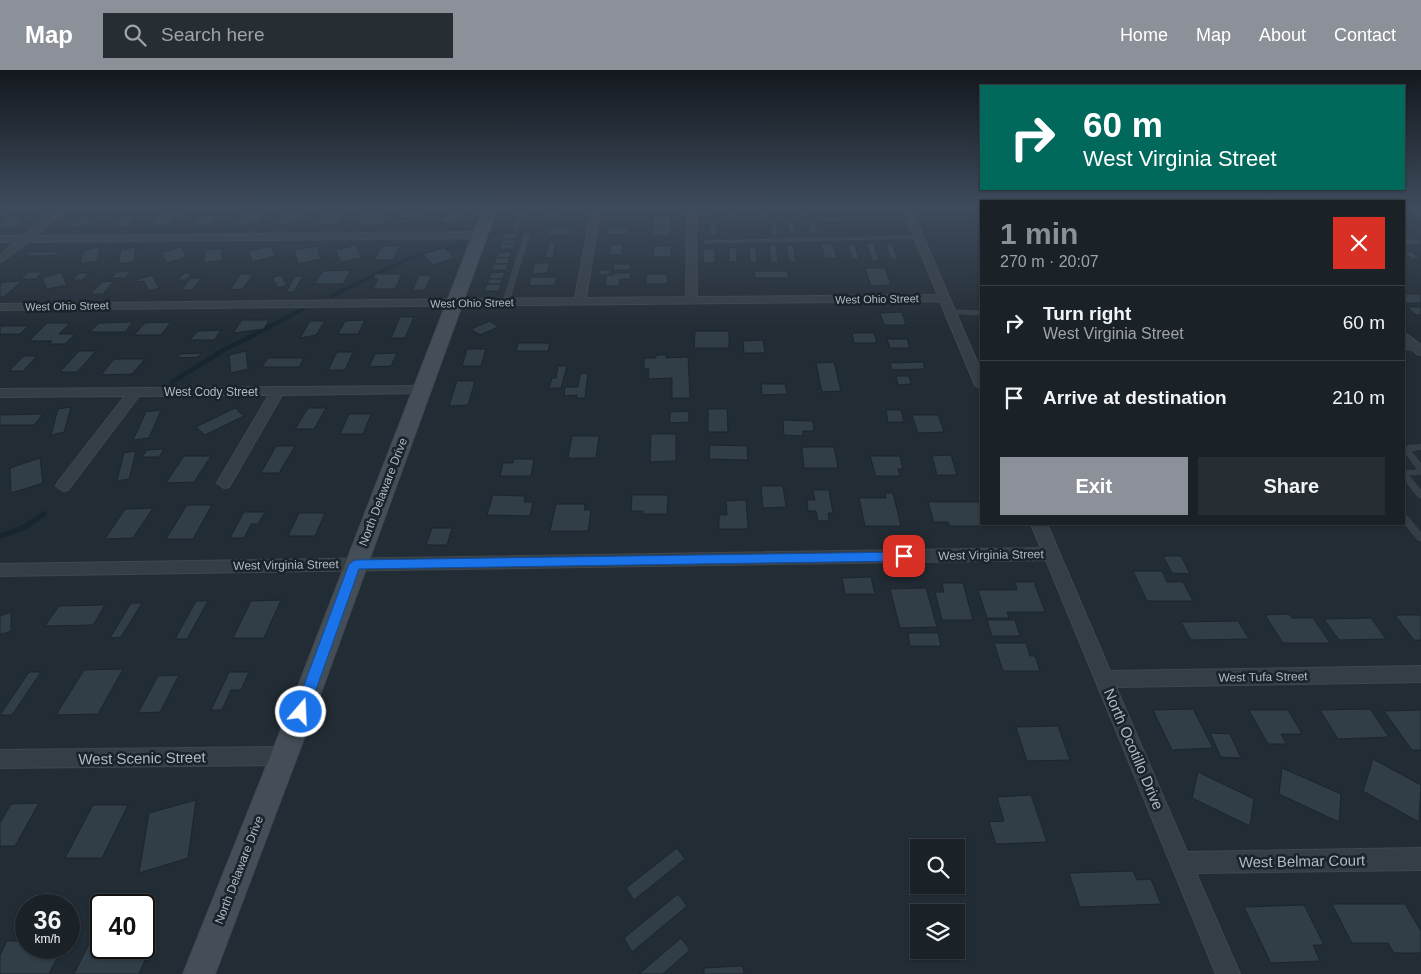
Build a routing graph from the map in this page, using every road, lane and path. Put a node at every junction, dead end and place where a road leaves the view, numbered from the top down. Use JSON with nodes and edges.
{"nodes":[{"id":1,"x":14,"y":248,"type":"edge"},
{"id":2,"x":476,"y":248,"type":"edge"},
{"id":3,"x":523,"y":248,"type":"edge"},
{"id":4,"x":589,"y":248,"type":"edge"},
{"id":5,"x":691,"y":248,"type":"edge"},
{"id":6,"x":923,"y":248,"type":"edge"},
{"id":7,"x":0,"y":260,"type":"edge"},
{"id":8,"x":945,"y":298,"type":"junction"},
{"id":9,"x":692,"y":301,"type":"junction"},
{"id":10,"x":506,"y":302,"type":"junction"},
{"id":11,"x":580,"y":302,"type":"junction"},
{"id":12,"x":455,"y":303,"type":"junction"},
{"id":13,"x":0,"y":307,"type":"edge"},
{"id":14,"x":951,"y":312,"type":"junction"},
{"id":15,"x":980,"y":313,"type":"edge"},
{"id":16,"x":1405,"y":336,"type":"edge"},
{"id":17,"x":1405,"y":348,"type":"edge"},
{"id":18,"x":1419,"y":349,"type":"edge"},
{"id":19,"x":980,"y":383,"type":"edge"},
{"id":20,"x":422,"y":390,"type":"junction"},
{"id":21,"x":278,"y":391,"type":"junction"},
{"id":22,"x":135,"y":392,"type":"junction"},
{"id":23,"x":0,"y":393,"type":"edge"},
{"id":24,"x":1421,"y":447,"type":"edge"},
{"id":25,"x":1421,"y":471,"type":"edge"},
{"id":26,"x":1405,"y":474,"type":"edge"},
{"id":27,"x":1405,"y":475,"type":"edge"},
{"id":28,"x":224,"y":483,"type":"dead end"},
{"id":29,"x":62,"y":486,"type":"dead end"},
{"id":30,"x":1421,"y":495,"type":"edge"},
{"id":31,"x":1405,"y":519,"type":"edge"},
{"id":32,"x":1039,"y":525,"type":"edge"},
{"id":33,"x":1421,"y":538,"type":"edge"},
{"id":34,"x":1052,"y":554,"type":"junction"},
{"id":35,"x":355,"y":564,"type":"junction"},
{"id":36,"x":0,"y":570,"type":"edge"},
{"id":37,"x":1421,"y":674,"type":"edge"},
{"id":38,"x":1104,"y":679,"type":"junction"},
{"id":39,"x":284,"y":756,"type":"junction"},
{"id":40,"x":0,"y":759,"type":"edge"},
{"id":41,"x":1421,"y":859,"type":"edge"},
{"id":42,"x":1182,"y":863,"type":"junction"},
{"id":43,"x":199,"y":974,"type":"edge"},
{"id":44,"x":1228,"y":974,"type":"edge"}],
"edges":[{"from":1,"to":7,"type":"street"},
{"from":2,"to":12,"type":"street","name":"North Delaware Drive"},
{"from":3,"to":10,"type":"lane"},
{"from":4,"to":11,"type":"street"},
{"from":5,"to":9,"type":"street"},
{"from":6,"to":8,"type":"street"},
{"from":8,"to":9,"type":"street","name":"West Ohio Street"},
{"from":8,"to":14,"type":"street"},
{"from":9,"to":11,"type":"street","name":"West Ohio Street"},
{"from":10,"to":11,"type":"street","name":"West Ohio Street"},
{"from":10,"to":12,"type":"street","name":"West Ohio Street"},
{"from":12,"to":13,"type":"street","name":"West Ohio Street"},
{"from":12,"to":20,"type":"street","name":"North Delaware Drive"},
{"from":14,"to":15,"type":"lane"},
{"from":14,"to":19,"type":"street"},
{"from":16,"to":18,"type":"street"},
{"from":17,"to":18,"type":"lane"},
{"from":20,"to":21,"type":"street","name":"West Cody Street"},
{"from":20,"to":35,"type":"street","name":"North Delaware Drive"},
{"from":21,"to":22,"type":"street","name":"West Cody Street"},
{"from":21,"to":28,"type":"street"},
{"from":22,"to":23,"type":"street","name":"West Cody Street"},
{"from":22,"to":29,"type":"street"},
{"from":24,"to":25,"type":"lane"},
{"from":25,"to":26,"type":"lane"},
{"from":27,"to":30,"type":"lane"},
{"from":31,"to":33,"type":"lane"},
{"from":32,"to":34,"type":"street","name":"North Ocotillo Drive"},
{"from":34,"to":35,"type":"street","name":"West Virginia Street"},
{"from":34,"to":38,"type":"street","name":"North Ocotillo Drive"},
{"from":35,"to":36,"type":"street","name":"West Virginia Street"},
{"from":35,"to":39,"type":"street","name":"North Delaware Drive"},
{"from":37,"to":38,"type":"street","name":"West Tufa Street"},
{"from":38,"to":42,"type":"street","name":"North Ocotillo Drive"},
{"from":39,"to":40,"type":"street","name":"West Scenic Street"},
{"from":39,"to":43,"type":"street","name":"North Delaware Drive"},
{"from":41,"to":42,"type":"street","name":"West Belmar Court"},
{"from":42,"to":44,"type":"street","name":"North Ocotillo Drive"}]}
